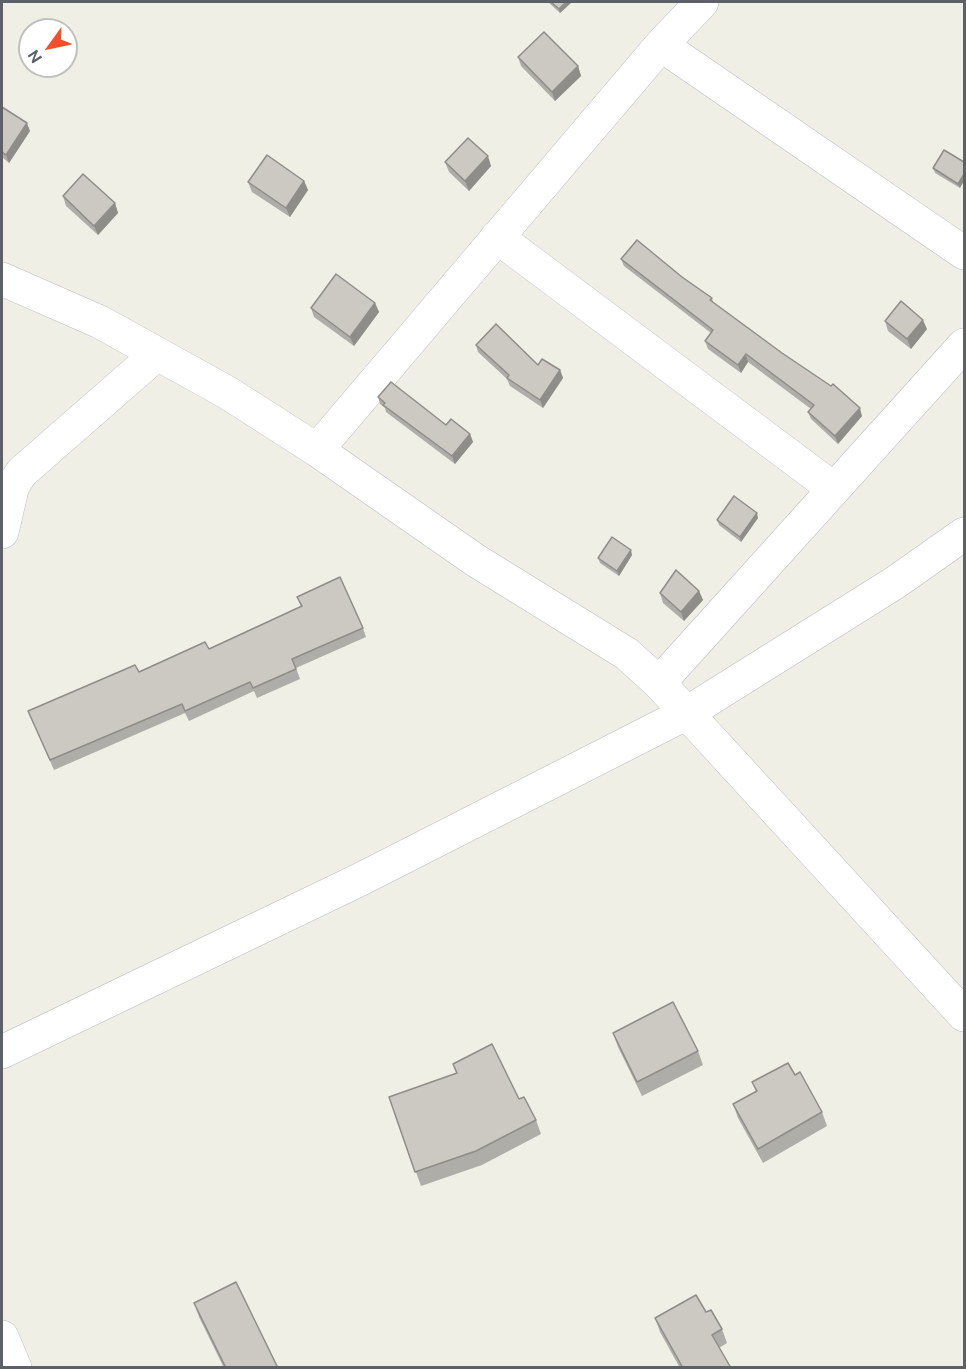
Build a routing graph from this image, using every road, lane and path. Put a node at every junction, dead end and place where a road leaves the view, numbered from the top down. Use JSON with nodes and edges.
{"nodes":[{"id":1,"x":702,"y":2,"type":"edge"},
{"id":2,"x":661,"y":45,"type":"junction"},
{"id":3,"x":497,"y":237,"type":"junction"},
{"id":4,"x":964,"y":253,"type":"edge"},
{"id":5,"x":2,"y":279,"type":"edge"},
{"id":6,"x":964,"y":345,"type":"edge"},
{"id":7,"x":157,"y":354,"type":"junction"},
{"id":8,"x":317,"y":450,"type":"junction"},
{"id":9,"x":834,"y":489,"type":"junction"},
{"id":10,"x":2,"y":532,"type":"edge"},
{"id":11,"x":964,"y":534,"type":"edge"},
{"id":12,"x":659,"y":683,"type":"junction"},
{"id":13,"x":687,"y":714,"type":"junction"},
{"id":14,"x":964,"y":1015,"type":"edge"},
{"id":15,"x":2,"y":1052,"type":"edge"},
{"id":16,"x":2,"y":1337,"type":"edge"},
{"id":17,"x":15,"y":1368,"type":"edge"}],
"edges":[{"from":1,"to":2,"type":"street"},
{"from":2,"to":3,"type":"street"},
{"from":2,"to":4,"type":"street"},
{"from":3,"to":8,"type":"street"},
{"from":3,"to":9,"type":"street"},
{"from":5,"to":7,"type":"street"},
{"from":6,"to":9,"type":"street"},
{"from":7,"to":8,"type":"street"},
{"from":7,"to":10,"type":"street"},
{"from":8,"to":12,"type":"street"},
{"from":9,"to":12,"type":"street"},
{"from":11,"to":13,"type":"street"},
{"from":12,"to":13,"type":"street"},
{"from":13,"to":14,"type":"street"},
{"from":13,"to":15,"type":"street"},
{"from":16,"to":17,"type":"street"}]}
